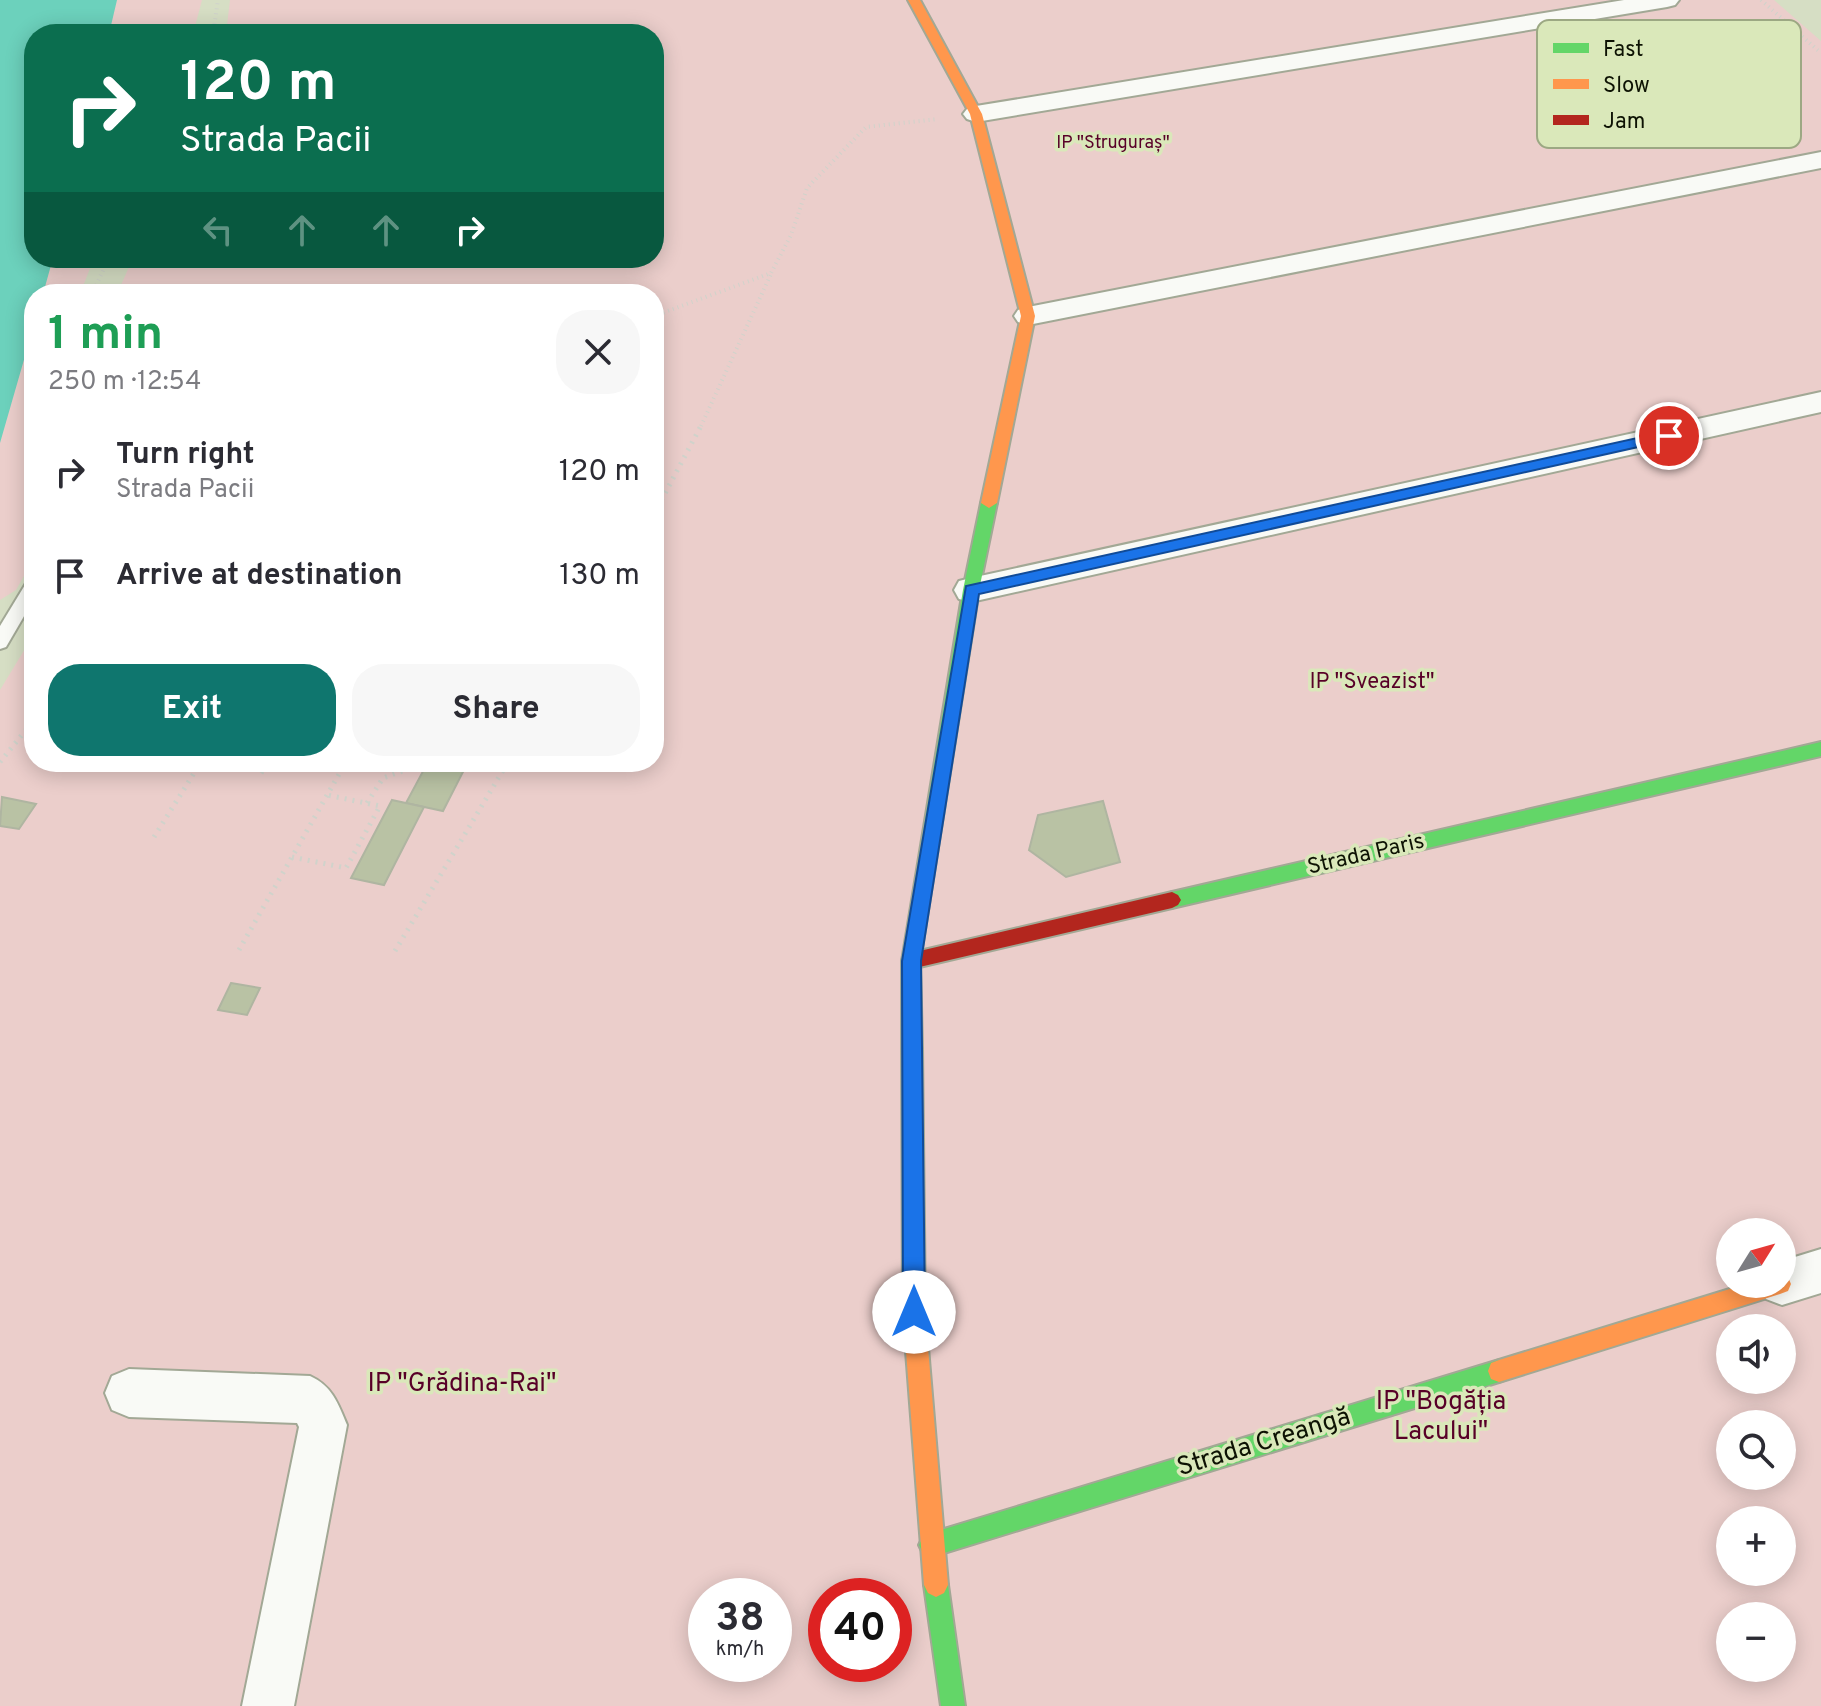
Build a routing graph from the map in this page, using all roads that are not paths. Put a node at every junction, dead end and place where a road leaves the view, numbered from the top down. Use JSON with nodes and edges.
{"nodes":[{"id":1,"x":914,"y":0,"type":"edge"},
{"id":2,"x":1667,"y":0,"type":"edge"},
{"id":3,"x":1546,"y":20,"type":"edge"},
{"id":4,"x":1537,"y":21,"type":"edge"},
{"id":5,"x":976,"y":114,"type":"junction"},
{"id":6,"x":1821,"y":160,"type":"edge"},
{"id":7,"x":1028,"y":316,"type":"junction"},
{"id":8,"x":1821,"y":402,"type":"edge"},
{"id":9,"x":971,"y":590,"type":"junction"},
{"id":10,"x":24,"y":601,"type":"edge"},
{"id":11,"x":0,"y":642,"type":"edge"},
{"id":12,"x":1821,"y":749,"type":"edge"},
{"id":13,"x":911,"y":961,"type":"junction"},
{"id":14,"x":1821,"y":1271,"type":"edge"},
{"id":15,"x":1796,"y":1279,"type":"edge"},
{"id":16,"x":1735,"y":1298,"type":"edge"},
{"id":17,"x":129,"y":1393,"type":"dead end"},
{"id":18,"x":931,"y":1545,"type":"junction"},
{"id":19,"x":268,"y":1706,"type":"edge"},
{"id":20,"x":953,"y":1706,"type":"edge"}],
"edges":[{"from":1,"to":5,"type":"street"},
{"from":2,"to":3,"type":"street"},
{"from":4,"to":5,"type":"street"},
{"from":5,"to":7,"type":"street"},
{"from":6,"to":7,"type":"street"},
{"from":7,"to":9,"type":"street"},
{"from":8,"to":9,"type":"street"},
{"from":9,"to":13,"type":"street"},
{"from":10,"to":11,"type":"lane"},
{"from":12,"to":13,"type":"street","name":"Strada Paris"},
{"from":13,"to":18,"type":"street"},
{"from":14,"to":15,"type":"street","name":"Strada Creangă"},
{"from":16,"to":18,"type":"street","name":"Strada Creangă"},
{"from":17,"to":19,"type":"street"},
{"from":18,"to":20,"type":"street"}]}
